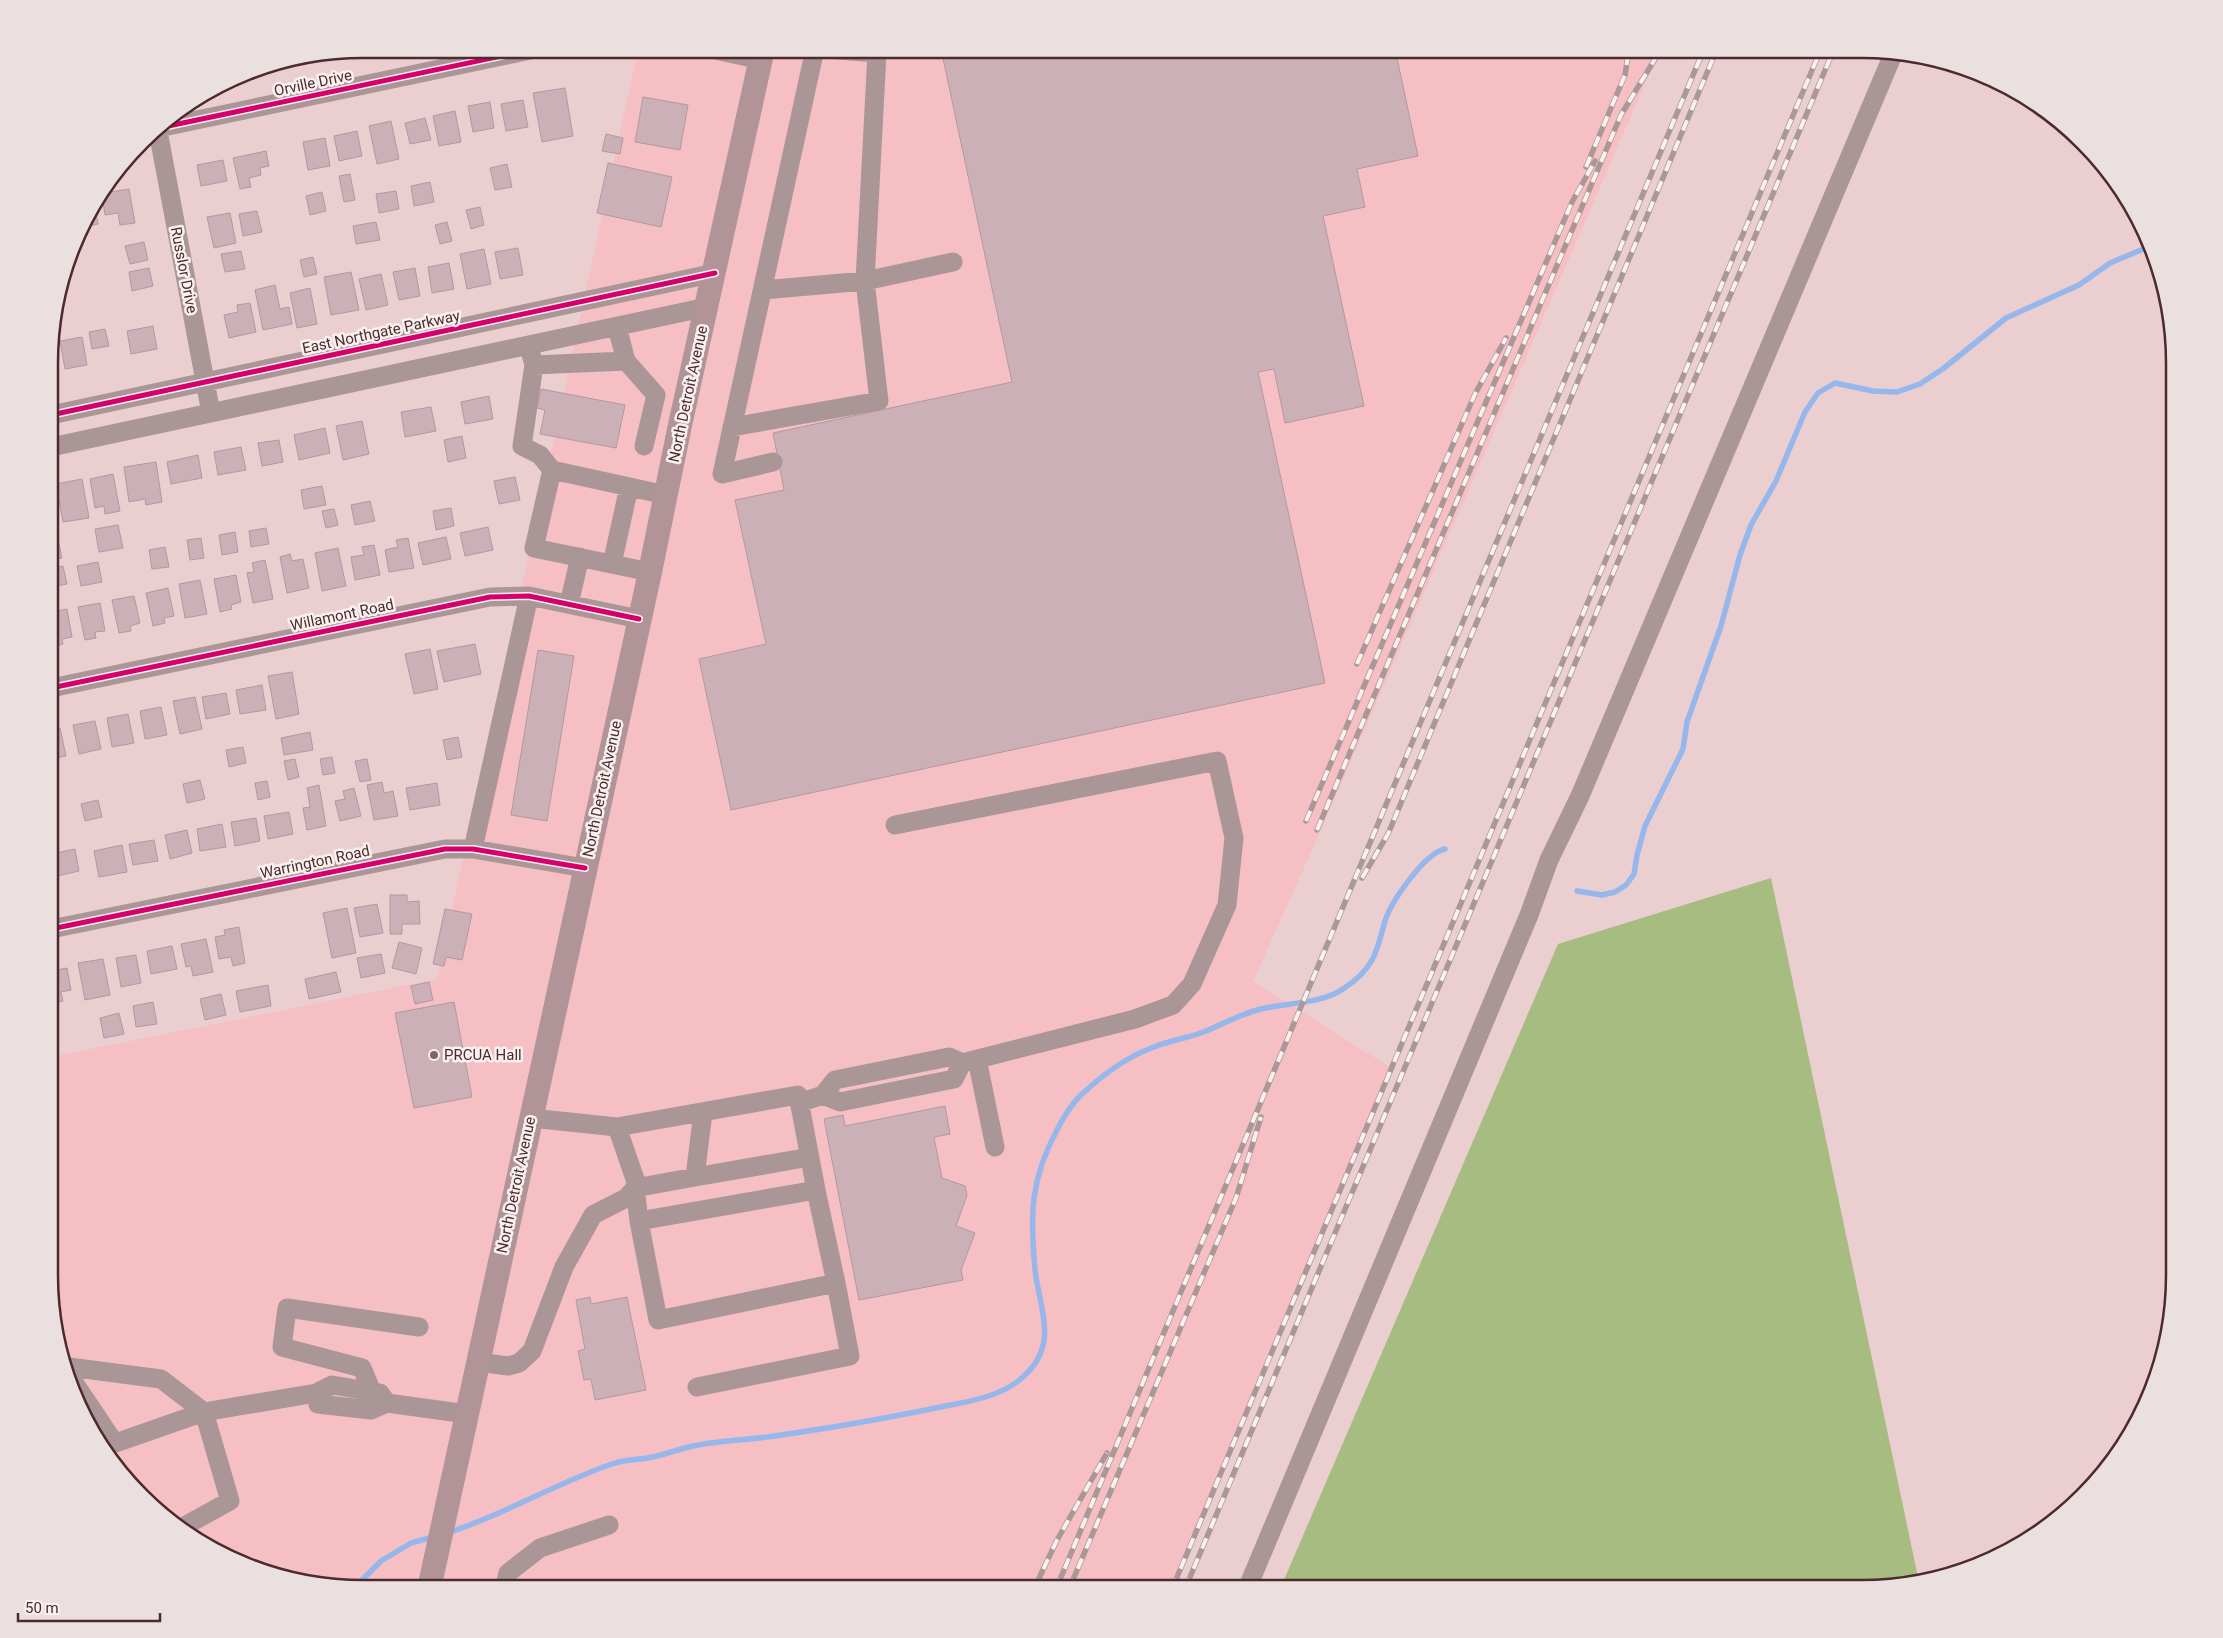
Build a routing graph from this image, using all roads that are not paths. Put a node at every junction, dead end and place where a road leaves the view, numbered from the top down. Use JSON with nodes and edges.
{"nodes":[{"id":1,"x":492,"y":58,"type":"edge"},
{"id":2,"x":761,"y":58,"type":"edge"},
{"id":3,"x":813,"y":58,"type":"edge"},
{"id":4,"x":878,"y":58,"type":"edge"},
{"id":5,"x":1891,"y":59,"type":"edge"},
{"id":6,"x":171,"y":125,"type":"edge"},
{"id":7,"x":158,"y":136,"type":"edge"},
{"id":8,"x":953,"y":262,"type":"dead end"},
{"id":9,"x":715,"y":273,"type":"junction"},
{"id":10,"x":865,"y":281,"type":"junction"},
{"id":11,"x":763,"y":290,"type":"junction"},
{"id":12,"x":707,"y":307,"type":"junction"},
{"id":13,"x":617,"y":326,"type":"junction"},
{"id":14,"x":529,"y":345,"type":"junction"},
{"id":15,"x":626,"y":362,"type":"junction"},
{"id":16,"x":534,"y":364,"type":"junction"},
{"id":17,"x":205,"y":383,"type":"junction"},
{"id":18,"x":58,"y":414,"type":"edge"},
{"id":19,"x":211,"y":414,"type":"junction"},
{"id":20,"x":651,"y":418,"type":"junction"},
{"id":21,"x":680,"y":425,"type":"junction"},
{"id":22,"x":732,"y":427,"type":"junction"},
{"id":23,"x":58,"y":446,"type":"edge"},
{"id":24,"x":644,"y":446,"type":"dead end"},
{"id":25,"x":773,"y":462,"type":"dead end"},
{"id":26,"x":552,"y":470,"type":"junction"},
{"id":27,"x":629,"y":487,"type":"junction"},
{"id":28,"x":666,"y":495,"type":"junction"},
{"id":29,"x":580,"y":557,"type":"junction"},
{"id":30,"x":612,"y":564,"type":"junction"},
{"id":31,"x":650,"y":572,"type":"junction"},
{"id":32,"x":528,"y":596,"type":"junction"},
{"id":33,"x":569,"y":604,"type":"junction"},
{"id":34,"x":639,"y":619,"type":"junction"},
{"id":35,"x":58,"y":687,"type":"edge"},
{"id":36,"x":895,"y":826,"type":"dead end"},
{"id":37,"x":473,"y":849,"type":"junction"},
{"id":38,"x":585,"y":868,"type":"junction"},
{"id":39,"x":58,"y":928,"type":"edge"},
{"id":40,"x":970,"y":1061,"type":"junction"},
{"id":41,"x":799,"y":1103,"type":"junction"},
{"id":42,"x":703,"y":1112,"type":"junction"},
{"id":43,"x":531,"y":1118,"type":"junction"},
{"id":44,"x":617,"y":1127,"type":"junction"},
{"id":45,"x":996,"y":1147,"type":"dead end"},
{"id":46,"x":810,"y":1157,"type":"junction"},
{"id":47,"x":695,"y":1177,"type":"junction"},
{"id":48,"x":635,"y":1188,"type":"junction"},
{"id":49,"x":816,"y":1190,"type":"junction"},
{"id":50,"x":639,"y":1221,"type":"junction"},
{"id":51,"x":836,"y":1283,"type":"junction"},
{"id":52,"x":420,"y":1327,"type":"dead end"},
{"id":53,"x":478,"y":1362,"type":"junction"},
{"id":54,"x":72,"y":1368,"type":"edge"},
{"id":55,"x":697,"y":1387,"type":"dead end"},
{"id":56,"x":379,"y":1398,"type":"junction"},
{"id":57,"x":86,"y":1405,"type":"edge"},
{"id":58,"x":204,"y":1412,"type":"junction"},
{"id":59,"x":467,"y":1414,"type":"junction"},
{"id":60,"x":109,"y":1445,"type":"edge"},
{"id":61,"x":187,"y":1525,"type":"edge"},
{"id":62,"x":609,"y":1525,"type":"dead end"},
{"id":63,"x":431,"y":1580,"type":"edge"},
{"id":64,"x":506,"y":1580,"type":"edge"},
{"id":65,"x":1251,"y":1580,"type":"edge"}],
"edges":[{"from":1,"to":6,"type":"street","name":"Orville Drive"},
{"from":2,"to":9,"type":"main road","name":"North Detroit Avenue"},
{"from":3,"to":11,"type":"street"},
{"from":4,"to":10,"type":"street"},
{"from":5,"to":65,"type":"street"},
{"from":7,"to":17,"type":"street","name":"Russlor Drive"},
{"from":8,"to":10,"type":"street"},
{"from":9,"to":12,"type":"main road","name":"North Detroit Avenue"},
{"from":9,"to":17,"type":"street","name":"East Northgate Parkway"},
{"from":10,"to":11,"type":"street"},
{"from":10,"to":22,"type":"street"},
{"from":11,"to":22,"type":"street"},
{"from":12,"to":13,"type":"street"},
{"from":12,"to":21,"type":"main road","name":"North Detroit Avenue"},
{"from":13,"to":14,"type":"street"},
{"from":13,"to":15,"type":"street"},
{"from":14,"to":16,"type":"street"},
{"from":14,"to":19,"type":"street"},
{"from":15,"to":16,"type":"street"},
{"from":15,"to":20,"type":"street"},
{"from":16,"to":26,"type":"street"},
{"from":17,"to":18,"type":"street","name":"East Northgate Parkway"},
{"from":17,"to":19,"type":"street","name":"Russlor Drive"},
{"from":19,"to":23,"type":"street"},
{"from":20,"to":21,"type":"street"},
{"from":20,"to":24,"type":"street"},
{"from":21,"to":28,"type":"main road","name":"North Detroit Avenue"},
{"from":22,"to":25,"type":"street"},
{"from":26,"to":27,"type":"street"},
{"from":26,"to":29,"type":"street"},
{"from":27,"to":28,"type":"street"},
{"from":27,"to":30,"type":"street"},
{"from":28,"to":31,"type":"main road","name":"North Detroit Avenue"},
{"from":29,"to":30,"type":"street"},
{"from":29,"to":33,"type":"street"},
{"from":30,"to":31,"type":"street"},
{"from":31,"to":34,"type":"main road","name":"North Detroit Avenue"},
{"from":32,"to":33,"type":"street","name":"Willamont Road"},
{"from":32,"to":35,"type":"street","name":"Willamont Road"},
{"from":32,"to":37,"type":"street"},
{"from":33,"to":34,"type":"street","name":"Willamont Road"},
{"from":34,"to":38,"type":"main road","name":"North Detroit Avenue"},
{"from":36,"to":40,"type":"street"},
{"from":37,"to":38,"type":"street","name":"Warrington Road"},
{"from":37,"to":39,"type":"street","name":"Warrington Road"},
{"from":38,"to":43,"type":"main road","name":"North Detroit Avenue"},
{"from":40,"to":41,"type":"street"},
{"from":40,"to":45,"type":"street"},
{"from":41,"to":42,"type":"street"},
{"from":41,"to":46,"type":"street"},
{"from":42,"to":44,"type":"street"},
{"from":42,"to":47,"type":"street"},
{"from":43,"to":44,"type":"street"},
{"from":43,"to":53,"type":"main road","name":"North Detroit Avenue"},
{"from":44,"to":48,"type":"street"},
{"from":46,"to":47,"type":"street"},
{"from":46,"to":49,"type":"street"},
{"from":47,"to":48,"type":"street"},
{"from":48,"to":50,"type":"street"},
{"from":48,"to":53,"type":"street"},
{"from":49,"to":50,"type":"street"},
{"from":49,"to":51,"type":"street"},
{"from":50,"to":51,"type":"street"},
{"from":51,"to":55,"type":"street"},
{"from":52,"to":56,"type":"street"},
{"from":53,"to":59,"type":"main road","name":"North Detroit Avenue"},
{"from":54,"to":58,"type":"street"},
{"from":56,"to":58,"type":"street"},
{"from":56,"to":59,"type":"street"},
{"from":57,"to":60,"type":"street"},
{"from":58,"to":60,"type":"street"},
{"from":58,"to":61,"type":"street"},
{"from":59,"to":63,"type":"main road","name":"North Detroit Avenue"},
{"from":62,"to":64,"type":"street"}]}
